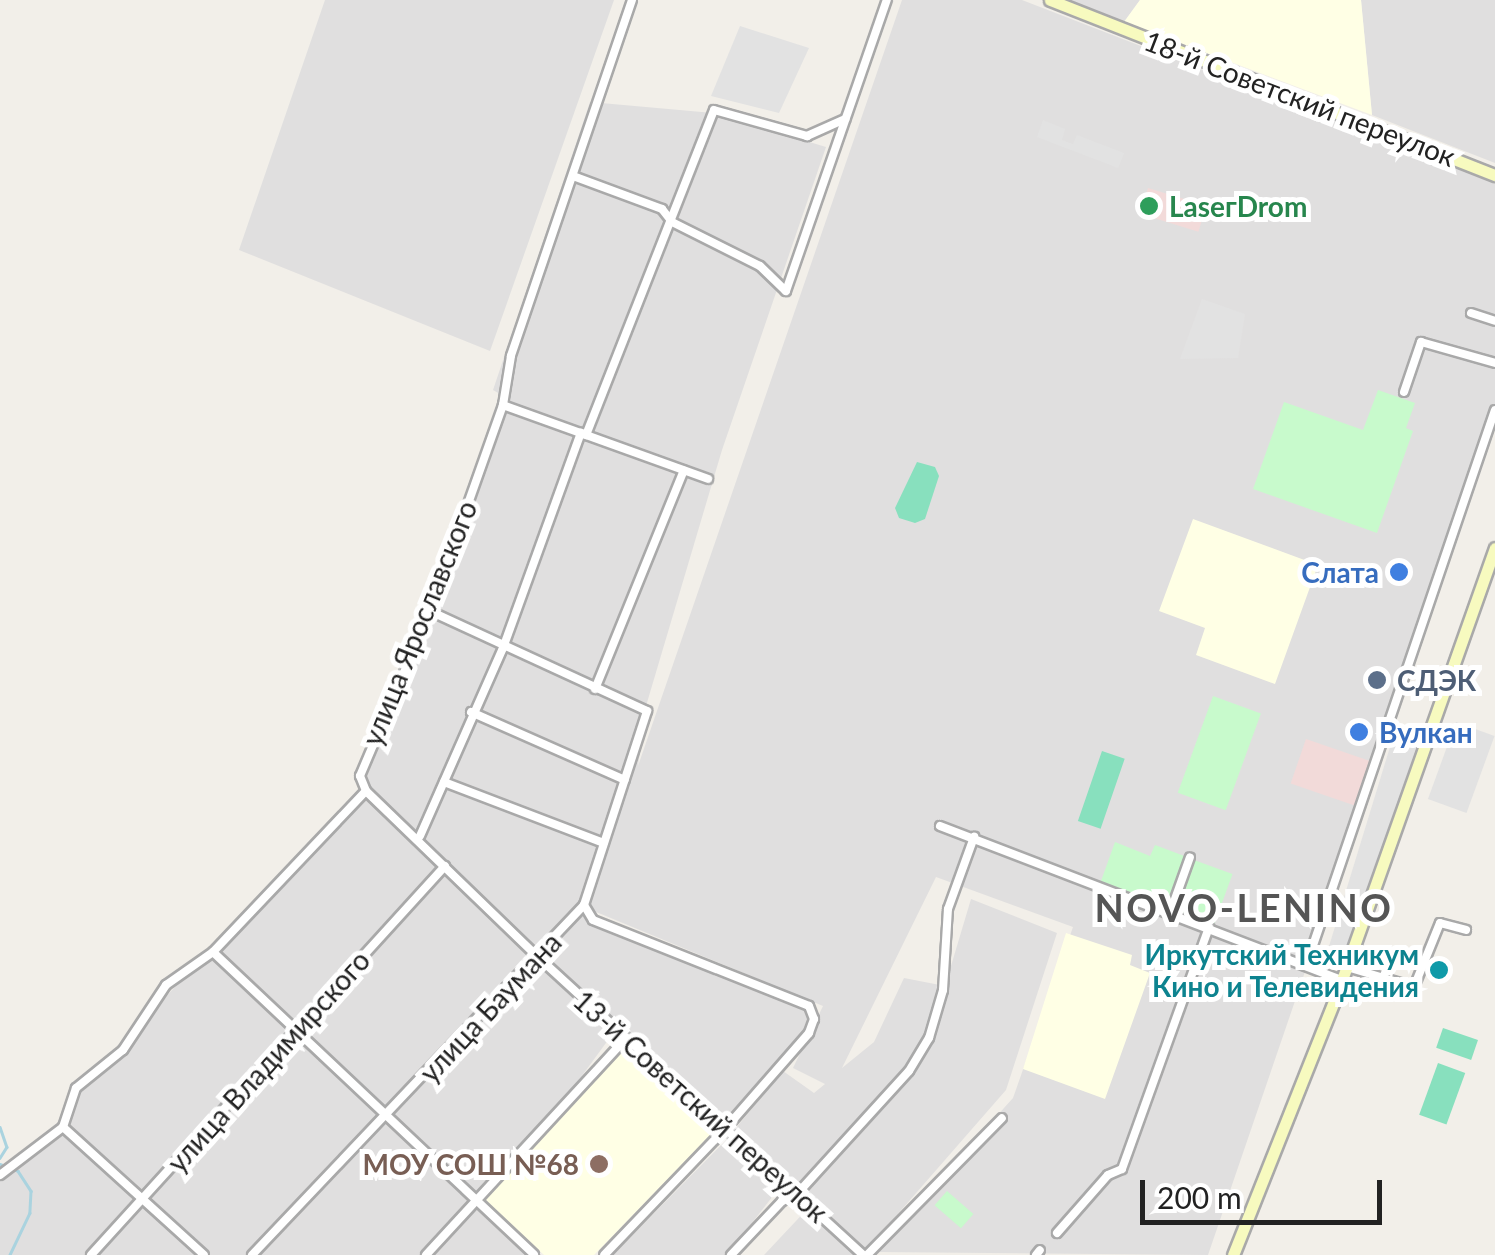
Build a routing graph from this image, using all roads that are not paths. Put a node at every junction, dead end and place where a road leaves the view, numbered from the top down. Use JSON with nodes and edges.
{"nodes":[{"id":1,"x":632,"y":0,"type":"edge"},
{"id":2,"x":887,"y":0,"type":"edge"},
{"id":3,"x":1050,"y":0,"type":"edge"},
{"id":4,"x":845,"y":119,"type":"junction"},
{"id":5,"x":1495,"y":175,"type":"edge"},
{"id":6,"x":573,"y":176,"type":"junction"},
{"id":7,"x":672,"y":222,"type":"junction"},
{"id":8,"x":1470,"y":313,"type":"dead end"},
{"id":9,"x":1495,"y":321,"type":"edge"},
{"id":10,"x":1495,"y":363,"type":"edge"},
{"id":11,"x":1404,"y":392,"type":"dead end"},
{"id":12,"x":503,"y":406,"type":"junction"},
{"id":13,"x":1494,"y":417,"type":"edge"},
{"id":14,"x":583,"y":434,"type":"junction"},
{"id":15,"x":684,"y":470,"type":"junction"},
{"id":16,"x":708,"y":478,"type":"dead end"},
{"id":17,"x":1494,"y":556,"type":"edge"},
{"id":18,"x":430,"y":612,"type":"junction"},
{"id":19,"x":503,"y":648,"type":"junction"},
{"id":20,"x":595,"y":689,"type":"junction"},
{"id":21,"x":471,"y":712,"type":"junction"},
{"id":22,"x":625,"y":780,"type":"junction"},
{"id":23,"x":444,"y":782,"type":"junction"},
{"id":24,"x":366,"y":790,"type":"junction"},
{"id":25,"x":940,"y":826,"type":"dead end"},
{"id":26,"x":420,"y":836,"type":"junction"},
{"id":27,"x":974,"y":838,"type":"junction"},
{"id":28,"x":604,"y":843,"type":"junction"},
{"id":29,"x":1190,"y":857,"type":"dead end"},
{"id":30,"x":445,"y":866,"type":"junction"},
{"id":31,"x":584,"y":905,"type":"junction"},
{"id":32,"x":1170,"y":912,"type":"junction"},
{"id":33,"x":1209,"y":927,"type":"junction"},
{"id":34,"x":1466,"y":930,"type":"dead end"},
{"id":35,"x":213,"y":952,"type":"junction"},
{"id":36,"x":538,"y":956,"type":"junction"},
{"id":37,"x":1306,"y":966,"type":"junction"},
{"id":38,"x":1346,"y":966,"type":"junction"},
{"id":39,"x":1342,"y":980,"type":"junction"},
{"id":40,"x":293,"y":1030,"type":"junction"},
{"id":41,"x":626,"y":1038,"type":"junction"},
{"id":42,"x":388,"y":1117,"type":"junction"},
{"id":43,"x":1002,"y":1118,"type":"dead end"},
{"id":44,"x":63,"y":1128,"type":"junction"},
{"id":45,"x":724,"y":1130,"type":"junction"},
{"id":46,"x":0,"y":1174,"type":"edge"},
{"id":47,"x":797,"y":1194,"type":"junction"},
{"id":48,"x":143,"y":1199,"type":"junction"},
{"id":49,"x":475,"y":1200,"type":"junction"},
{"id":50,"x":1056,"y":1234,"type":"dead end"},
{"id":51,"x":90,"y":1255,"type":"edge"},
{"id":52,"x":204,"y":1255,"type":"edge"},
{"id":53,"x":252,"y":1255,"type":"edge"},
{"id":54,"x":426,"y":1255,"type":"edge"},
{"id":55,"x":534,"y":1255,"type":"edge"},
{"id":56,"x":604,"y":1255,"type":"edge"},
{"id":57,"x":730,"y":1255,"type":"edge"},
{"id":58,"x":865,"y":1255,"type":"edge"},
{"id":59,"x":1233,"y":1255,"type":"edge"}],
"edges":[{"from":1,"to":6,"type":"street","name":"улица Ярославского"},
{"from":2,"to":4,"type":"street"},
{"from":3,"to":5,"type":"main road","name":"18-й Советский переулок"},
{"from":4,"to":7,"type":"street"},
{"from":4,"to":7,"type":"street"},
{"from":6,"to":7,"type":"street"},
{"from":6,"to":12,"type":"street","name":"улица Ярославского"},
{"from":7,"to":14,"type":"street"},
{"from":8,"to":9,"type":"street"},
{"from":10,"to":11,"type":"street"},
{"from":12,"to":14,"type":"street"},
{"from":12,"to":18,"type":"street","name":"улица Ярославского"},
{"from":13,"to":37,"type":"street"},
{"from":14,"to":15,"type":"street"},
{"from":14,"to":19,"type":"street"},
{"from":15,"to":16,"type":"street"},
{"from":15,"to":20,"type":"street"},
{"from":17,"to":38,"type":"main road"},
{"from":18,"to":19,"type":"street"},
{"from":18,"to":24,"type":"street","name":"улица Ярославского"},
{"from":19,"to":20,"type":"street"},
{"from":19,"to":21,"type":"street"},
{"from":20,"to":22,"type":"street","name":"улица Баумана"},
{"from":21,"to":22,"type":"street"},
{"from":21,"to":23,"type":"street"},
{"from":22,"to":28,"type":"street","name":"улица Баумана"},
{"from":23,"to":26,"type":"street"},
{"from":23,"to":28,"type":"street"},
{"from":24,"to":26,"type":"street","name":"13-й Советский переулок"},
{"from":24,"to":35,"type":"street"},
{"from":25,"to":27,"type":"street"},
{"from":26,"to":30,"type":"street","name":"13-й Советский переулок"},
{"from":27,"to":32,"type":"street"},
{"from":27,"to":47,"type":"street"},
{"from":28,"to":31,"type":"street","name":"улица Баумана"},
{"from":29,"to":32,"type":"street"},
{"from":30,"to":36,"type":"street","name":"13-й Советский переулок"},
{"from":30,"to":40,"type":"street","name":"улица Владимирского"},
{"from":31,"to":36,"type":"street","name":"улица Баумана"},
{"from":31,"to":45,"type":"street"},
{"from":32,"to":33,"type":"street"},
{"from":33,"to":37,"type":"street"},
{"from":33,"to":50,"type":"street"},
{"from":34,"to":38,"type":"street"},
{"from":35,"to":40,"type":"street"},
{"from":35,"to":44,"type":"street"},
{"from":36,"to":41,"type":"street","name":"13-й Советский переулок"},
{"from":36,"to":42,"type":"street","name":"улица Баумана"},
{"from":37,"to":39,"type":"street"},
{"from":38,"to":39,"type":"main road"},
{"from":39,"to":59,"type":"main road"},
{"from":40,"to":42,"type":"street"},
{"from":40,"to":48,"type":"street","name":"улица Владимирского"},
{"from":41,"to":45,"type":"street","name":"13-й Советский переулок"},
{"from":41,"to":49,"type":"street"},
{"from":42,"to":49,"type":"street"},
{"from":42,"to":53,"type":"street","name":"улица Баумана"},
{"from":43,"to":58,"type":"street"},
{"from":44,"to":46,"type":"street"},
{"from":44,"to":48,"type":"street"},
{"from":45,"to":47,"type":"street","name":"13-й Советский переулок"},
{"from":45,"to":56,"type":"street"},
{"from":47,"to":57,"type":"street"},
{"from":47,"to":58,"type":"street","name":"13-й Советский переулок"},
{"from":48,"to":51,"type":"street","name":"улица Владимирского"},
{"from":48,"to":52,"type":"street"},
{"from":49,"to":54,"type":"street"},
{"from":49,"to":55,"type":"street"}]}
